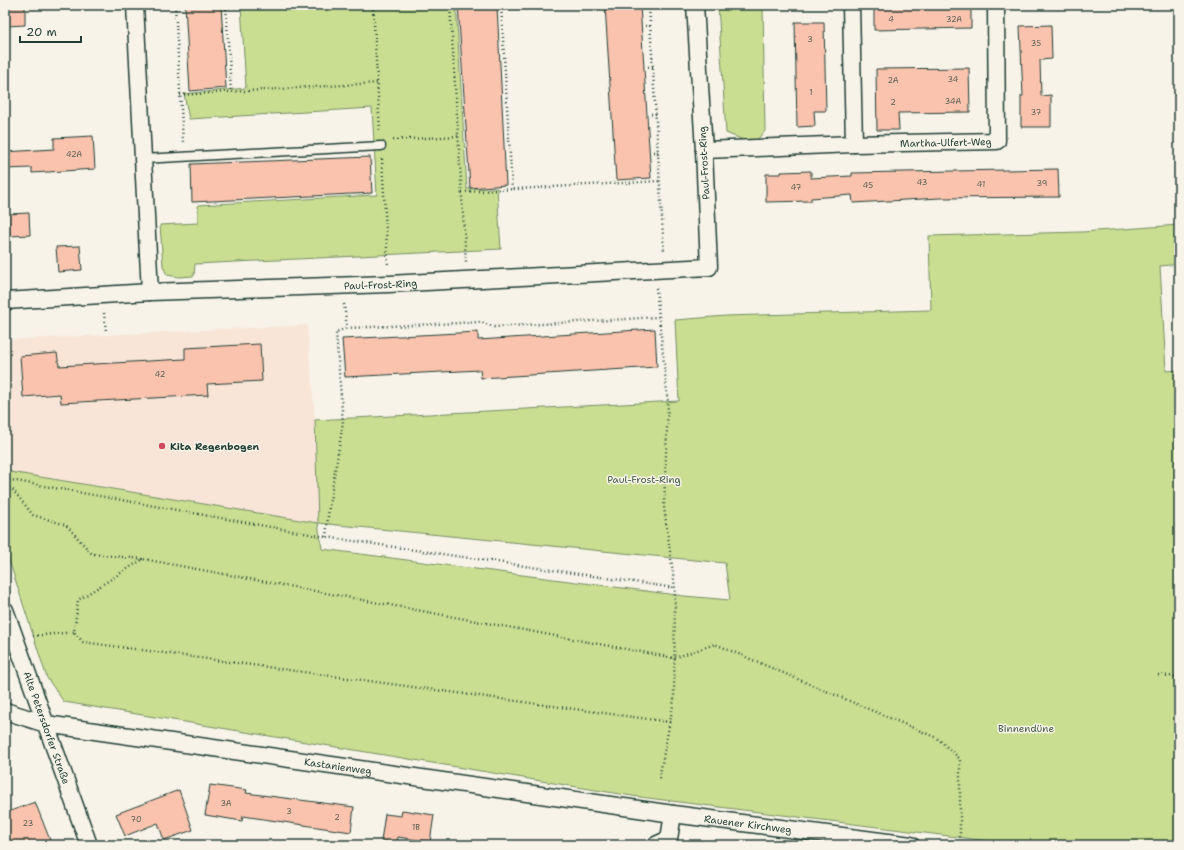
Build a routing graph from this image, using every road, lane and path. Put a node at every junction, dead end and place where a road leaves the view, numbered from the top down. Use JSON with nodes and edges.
{"nodes":[{"id":1,"x":134,"y":5,"type":"edge"},
{"id":2,"x":175,"y":5,"type":"edge"},
{"id":3,"x":226,"y":5,"type":"edge"},
{"id":4,"x":450,"y":5,"type":"edge"},
{"id":5,"x":501,"y":5,"type":"edge"},
{"id":6,"x":649,"y":5,"type":"edge"},
{"id":7,"x":695,"y":5,"type":"edge"},
{"id":8,"x":851,"y":5,"type":"edge"},
{"id":9,"x":996,"y":5,"type":"edge"},
{"id":10,"x":645,"y":26,"type":"dead end"},
{"id":11,"x":651,"y":26,"type":"junction"},
{"id":12,"x":648,"y":67,"type":"dead end"},
{"id":13,"x":653,"y":67,"type":"junction"},
{"id":14,"x":378,"y":83,"type":"dead end"},
{"id":15,"x":231,"y":92,"type":"junction"},
{"id":16,"x":180,"y":95,"type":"junction"},
{"id":17,"x":651,"y":114,"type":"dead end"},
{"id":18,"x":656,"y":114,"type":"junction"},
{"id":19,"x":458,"y":136,"type":"junction"},
{"id":20,"x":389,"y":140,"type":"dead end"},
{"id":21,"x":854,"y":144,"type":"junction"},
{"id":22,"x":381,"y":146,"type":"dead end"},
{"id":23,"x":704,"y":150,"type":"junction"},
{"id":24,"x":653,"y":152,"type":"dead end"},
{"id":25,"x":658,"y":152,"type":"junction"},
{"id":26,"x":184,"y":157,"type":"junction"},
{"id":27,"x":143,"y":159,"type":"junction"},
{"id":28,"x":660,"y":181,"type":"junction"},
{"id":29,"x":512,"y":189,"type":"junction"},
{"id":30,"x":462,"y":192,"type":"junction"},
{"id":31,"x":660,"y":269,"type":"junction"},
{"id":32,"x":467,"y":280,"type":"junction"},
{"id":33,"x":341,"y":286,"type":"junction"},
{"id":34,"x":150,"y":292,"type":"junction"},
{"id":35,"x":5,"y":302,"type":"edge"},
{"id":36,"x":659,"y":317,"type":"junction"},
{"id":37,"x":347,"y":328,"type":"junction"},
{"id":38,"x":5,"y":479,"type":"edge"},
{"id":39,"x":5,"y":488,"type":"edge"},
{"id":40,"x":326,"y":537,"type":"junction"},
{"id":41,"x":144,"y":559,"type":"junction"},
{"id":42,"x":675,"y":588,"type":"junction"},
{"id":43,"x":5,"y":610,"type":"edge"},
{"id":44,"x":74,"y":632,"type":"junction"},
{"id":45,"x":14,"y":638,"type":"junction"},
{"id":46,"x":674,"y":658,"type":"junction"},
{"id":47,"x":1158,"y":675,"type":"dead end"},
{"id":48,"x":1179,"y":677,"type":"edge"},
{"id":49,"x":5,"y":712,"type":"edge"},
{"id":50,"x":670,"y":722,"type":"junction"},
{"id":51,"x":46,"y":724,"type":"junction"},
{"id":52,"x":659,"y":779,"type":"dead end"},
{"id":53,"x":673,"y":814,"type":"junction"},
{"id":54,"x":89,"y":845,"type":"edge"},
{"id":55,"x":656,"y":845,"type":"edge"},
{"id":56,"x":911,"y":845,"type":"edge"},
{"id":57,"x":960,"y":845,"type":"edge"}],
"edges":[{"from":1,"to":27,"type":"street"},
{"from":2,"to":16,"type":"path"},
{"from":3,"to":15,"type":"path"},
{"from":4,"to":19,"type":"path"},
{"from":5,"to":29,"type":"path"},
{"from":6,"to":11,"type":"path"},
{"from":7,"to":23,"type":"street","name":"Paul-Frost-Ring"},
{"from":8,"to":21,"type":"street"},
{"from":9,"to":21,"type":"street","name":"Martha-Ulfert-Weg"},
{"from":10,"to":11,"type":"path"},
{"from":11,"to":13,"type":"path"},
{"from":12,"to":13,"type":"path"},
{"from":13,"to":18,"type":"path"},
{"from":14,"to":15,"type":"path"},
{"from":15,"to":16,"type":"path"},
{"from":16,"to":26,"type":"path"},
{"from":17,"to":18,"type":"path"},
{"from":18,"to":25,"type":"path"},
{"from":19,"to":20,"type":"path"},
{"from":19,"to":30,"type":"path"},
{"from":21,"to":23,"type":"street","name":"Martha-Ulfert-Weg"},
{"from":22,"to":26,"type":"lane"},
{"from":23,"to":31,"type":"street","name":"Paul-Frost-Ring"},
{"from":24,"to":25,"type":"path"},
{"from":25,"to":28,"type":"path"},
{"from":26,"to":27,"type":"lane"},
{"from":27,"to":34,"type":"street"},
{"from":28,"to":29,"type":"path"},
{"from":28,"to":31,"type":"path"},
{"from":29,"to":30,"type":"path"},
{"from":30,"to":32,"type":"path"},
{"from":31,"to":32,"type":"street","name":"Paul-Frost-Ring"},
{"from":31,"to":36,"type":"path"},
{"from":32,"to":33,"type":"street","name":"Paul-Frost-Ring"},
{"from":33,"to":34,"type":"street","name":"Paul-Frost-Ring"},
{"from":33,"to":37,"type":"path"},
{"from":34,"to":35,"type":"street","name":"Paul-Frost-Ring"},
{"from":36,"to":37,"type":"path"},
{"from":36,"to":42,"type":"path"},
{"from":37,"to":40,"type":"path"},
{"from":38,"to":40,"type":"path"},
{"from":39,"to":41,"type":"path"},
{"from":40,"to":42,"type":"path"},
{"from":41,"to":44,"type":"path"},
{"from":41,"to":46,"type":"path"},
{"from":42,"to":46,"type":"path"},
{"from":43,"to":45,"type":"street","name":"Alte Petersdorfer Straße"},
{"from":44,"to":45,"type":"path"},
{"from":44,"to":50,"type":"path"},
{"from":45,"to":51,"type":"street","name":"Alte Petersdorfer Straße"},
{"from":46,"to":50,"type":"path"},
{"from":46,"to":57,"type":"path"},
{"from":47,"to":48,"type":"path"},
{"from":49,"to":51,"type":"street","name":"Kastanienweg"},
{"from":50,"to":52,"type":"path"},
{"from":51,"to":53,"type":"street","name":"Kastanienweg"},
{"from":51,"to":54,"type":"street","name":"Alte Petersdorfer Straße"},
{"from":53,"to":55,"type":"street"},
{"from":53,"to":56,"type":"street","name":"Rauener Kirchweg"}]}
